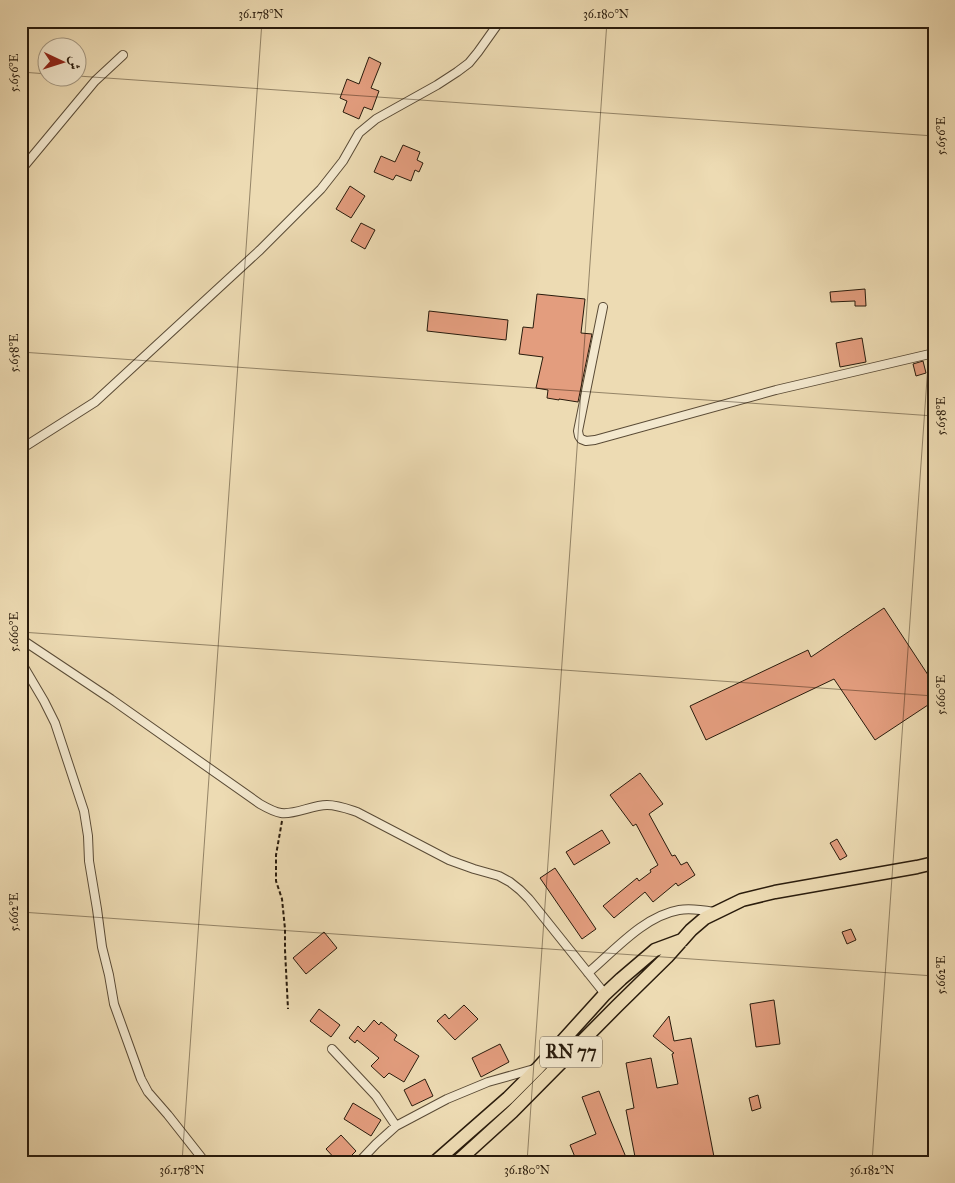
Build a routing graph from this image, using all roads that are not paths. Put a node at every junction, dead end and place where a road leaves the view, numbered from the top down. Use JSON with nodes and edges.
{"nodes":[{"id":1,"x":500,"y":21,"type":"edge"},
{"id":2,"x":123,"y":55,"type":"dead end"},
{"id":3,"x":21,"y":170,"type":"edge"},
{"id":4,"x":602,"y":307,"type":"dead end"},
{"id":5,"x":934,"y":353,"type":"edge"},
{"id":6,"x":21,"y":449,"type":"edge"},
{"id":7,"x":21,"y":640,"type":"edge"},
{"id":8,"x":21,"y":662,"type":"edge"},
{"id":9,"x":934,"y":863,"type":"edge"},
{"id":10,"x":716,"y":912,"type":"junction"},
{"id":11,"x":682,"y":940,"type":"junction"},
{"id":12,"x":588,"y":973,"type":"junction"},
{"id":13,"x":605,"y":994,"type":"junction"},
{"id":14,"x":332,"y":1049,"type":"dead end"},
{"id":15,"x":538,"y":1068,"type":"junction"},
{"id":16,"x":396,"y":1126,"type":"junction"},
{"id":17,"x":204,"y":1162,"type":"edge"},
{"id":18,"x":359,"y":1162,"type":"edge"},
{"id":19,"x":435,"y":1162,"type":"edge"},
{"id":20,"x":458,"y":1162,"type":"edge"}],
"edges":[{"from":1,"to":6,"type":"street"},
{"from":2,"to":3,"type":"street"},
{"from":4,"to":5,"type":"street"},
{"from":7,"to":12,"type":"street"},
{"from":8,"to":17,"type":"street"},
{"from":9,"to":10,"type":"main road","number":"RN 77"},
{"from":10,"to":11,"type":"main road","number":"RN 77"},
{"from":10,"to":12,"type":"street"},
{"from":11,"to":13,"type":"main road"},
{"from":11,"to":20,"type":"main road","number":"RN 77"},
{"from":12,"to":13,"type":"street"},
{"from":13,"to":15,"type":"main road"},
{"from":14,"to":16,"type":"street"},
{"from":15,"to":16,"type":"street"},
{"from":15,"to":19,"type":"main road"},
{"from":16,"to":18,"type":"street"}]}
